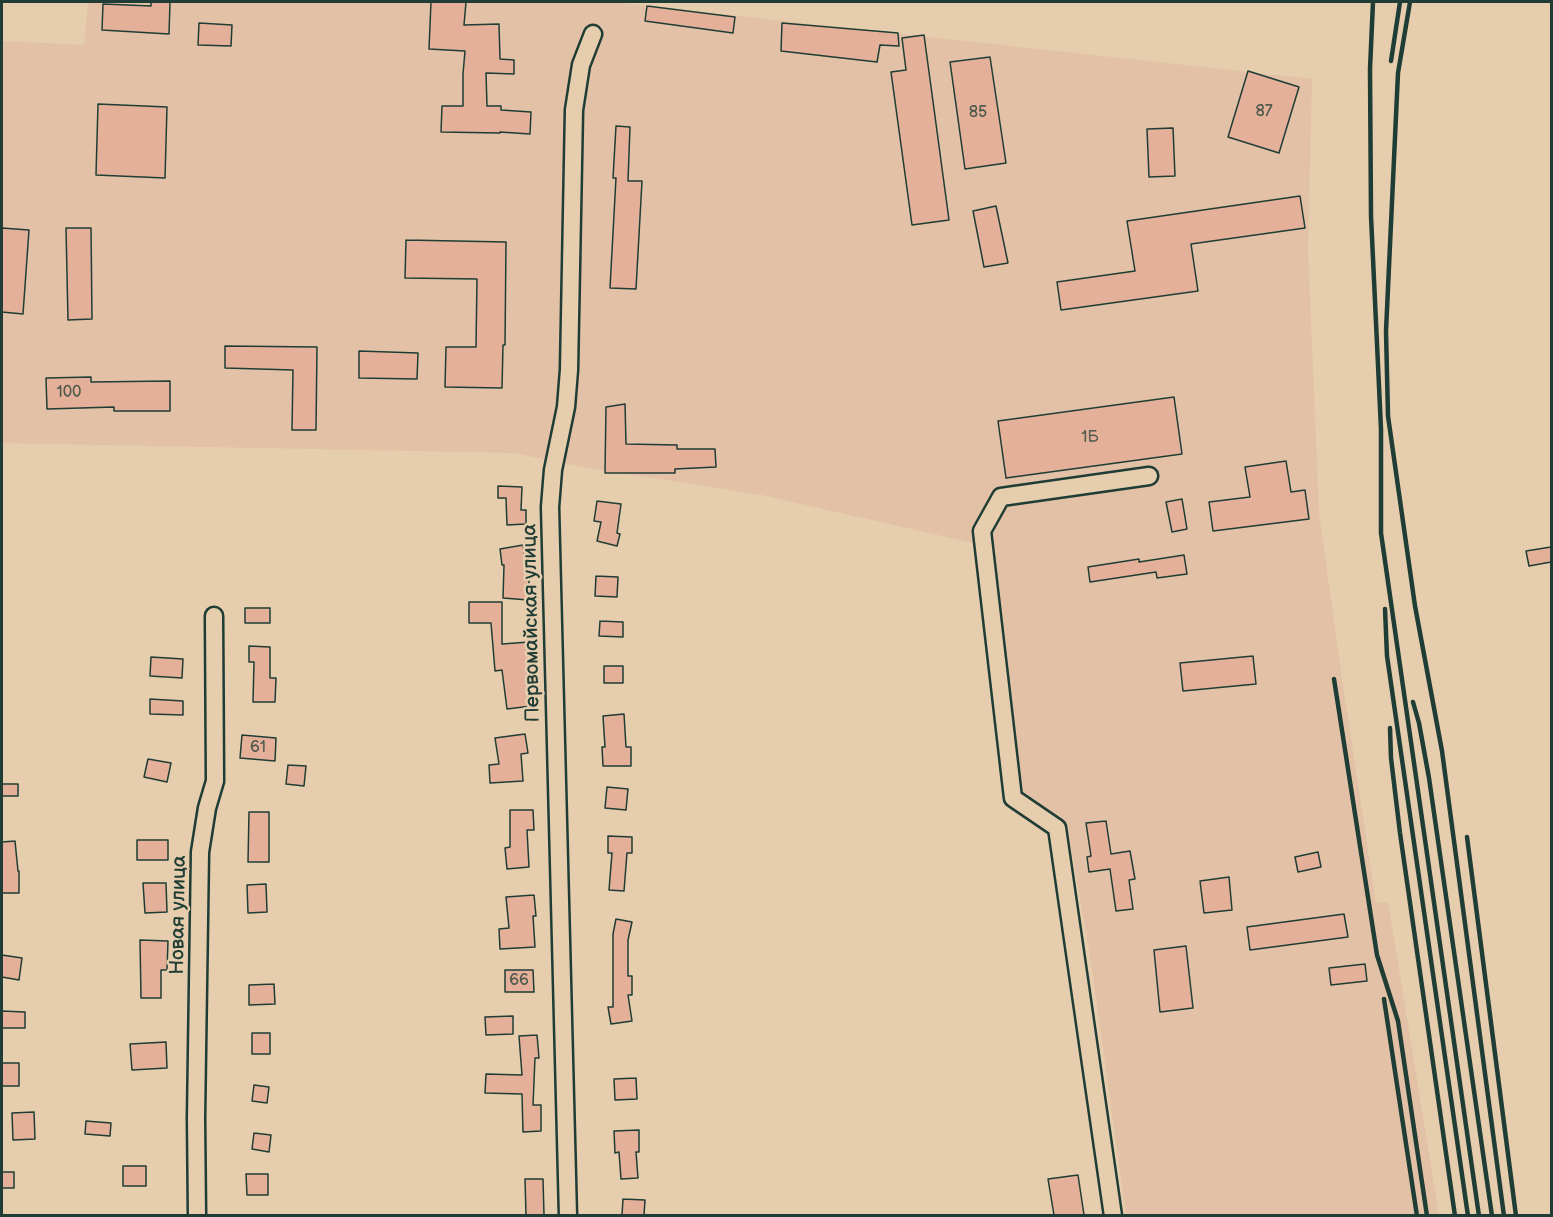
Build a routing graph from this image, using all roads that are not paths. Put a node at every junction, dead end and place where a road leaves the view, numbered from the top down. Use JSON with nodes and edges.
{"nodes":[{"id":1,"x":593,"y":34,"type":"dead end"},
{"id":2,"x":1149,"y":476,"type":"dead end"},
{"id":3,"x":214,"y":616,"type":"dead end"},
{"id":4,"x":197,"y":1215,"type":"edge"},
{"id":5,"x":568,"y":1215,"type":"edge"},
{"id":6,"x":1113,"y":1215,"type":"edge"}],
"edges":[{"from":1,"to":5,"type":"street","name":"Первомайская улица"},
{"from":2,"to":6,"type":"street"},
{"from":3,"to":4,"type":"street","name":"Новая улица"}]}
